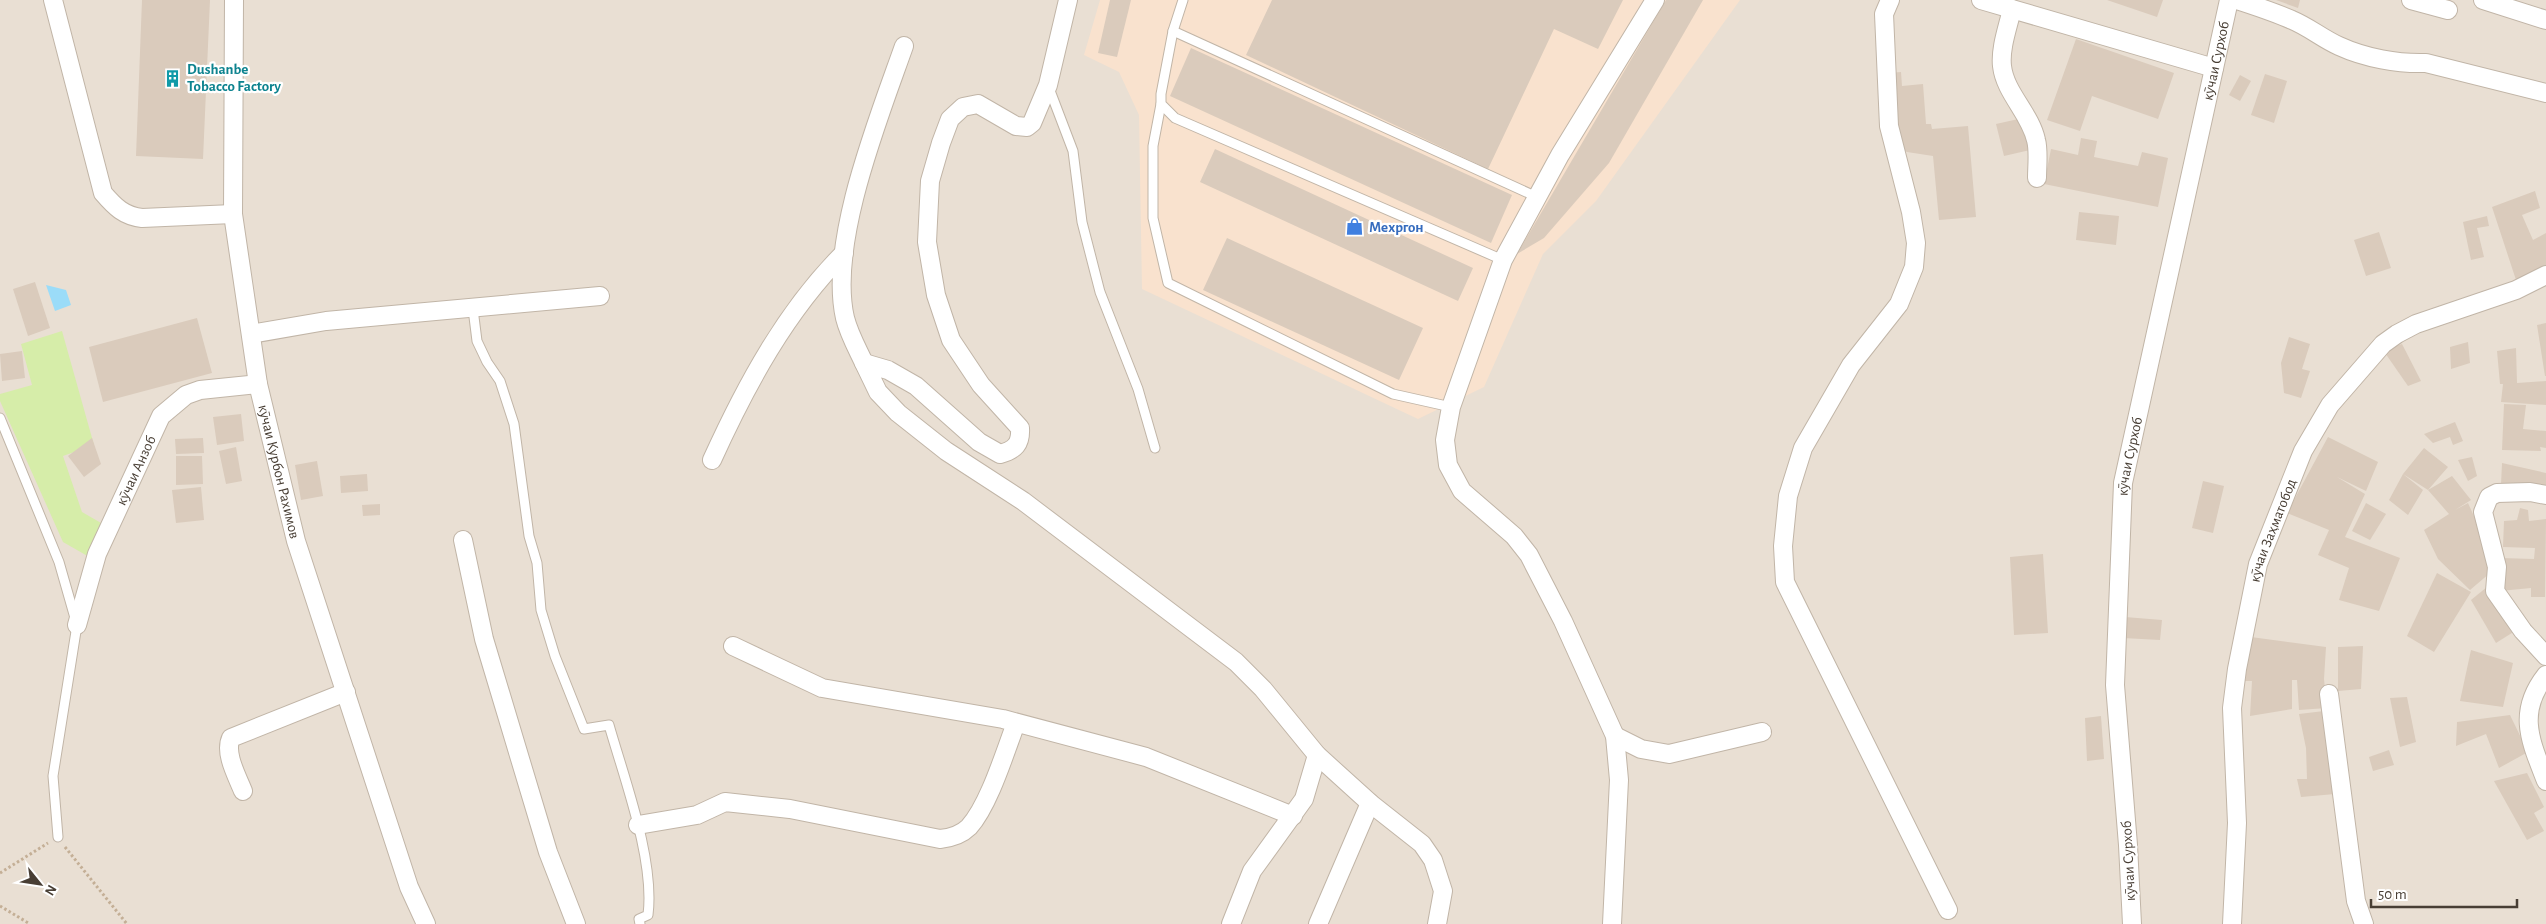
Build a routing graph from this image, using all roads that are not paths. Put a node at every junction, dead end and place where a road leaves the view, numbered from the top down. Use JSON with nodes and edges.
{"nodes":[{"id":1,"x":53,"y":0,"type":"edge"},
{"id":2,"x":234,"y":0,"type":"edge"},
{"id":3,"x":1068,"y":0,"type":"edge"},
{"id":4,"x":1183,"y":0,"type":"edge"},
{"id":5,"x":1655,"y":0,"type":"edge"},
{"id":6,"x":1890,"y":0,"type":"edge"},
{"id":7,"x":1980,"y":0,"type":"edge"},
{"id":8,"x":2229,"y":0,"type":"edge"},
{"id":9,"x":2237,"y":0,"type":"edge"},
{"id":10,"x":2411,"y":0,"type":"edge"},
{"id":11,"x":2484,"y":0,"type":"edge"},
{"id":12,"x":2012,"y":9,"type":"junction"},
{"id":13,"x":2448,"y":10,"type":"dead end"},
{"id":14,"x":2546,"y":20,"type":"edge"},
{"id":15,"x":1173,"y":31,"type":"junction"},
{"id":16,"x":904,"y":46,"type":"dead end"},
{"id":17,"x":2214,"y":68,"type":"junction"},
{"id":18,"x":1048,"y":85,"type":"junction"},
{"id":19,"x":2546,"y":93,"type":"edge"},
{"id":20,"x":1161,"y":104,"type":"junction"},
{"id":21,"x":2037,"y":178,"type":"dead end"},
{"id":22,"x":1537,"y":197,"type":"junction"},
{"id":23,"x":234,"y":214,"type":"junction"},
{"id":24,"x":844,"y":253,"type":"junction"},
{"id":25,"x":1503,"y":260,"type":"junction"},
{"id":26,"x":2546,"y":275,"type":"edge"},
{"id":27,"x":600,"y":296,"type":"dead end"},
{"id":28,"x":474,"y":309,"type":"junction"},
{"id":29,"x":251,"y":334,"type":"junction"},
{"id":30,"x":864,"y":363,"type":"junction"},
{"id":31,"x":258,"y":384,"type":"junction"},
{"id":32,"x":1451,"y":407,"type":"junction"},
{"id":33,"x":0,"y":418,"type":"edge"},
{"id":34,"x":1155,"y":448,"type":"dead end"},
{"id":35,"x":712,"y":460,"type":"dead end"},
{"id":36,"x":2546,"y":495,"type":"edge"},
{"id":37,"x":463,"y":540,"type":"dead end"},
{"id":38,"x":77,"y":625,"type":"junction"},
{"id":39,"x":733,"y":646,"type":"dead end"},
{"id":40,"x":2546,"y":656,"type":"edge"},
{"id":41,"x":2546,"y":675,"type":"edge"},
{"id":42,"x":346,"y":692,"type":"junction"},
{"id":43,"x":2329,"y":694,"type":"dead end"},
{"id":44,"x":1016,"y":723,"type":"junction"},
{"id":45,"x":1762,"y":732,"type":"dead end"},
{"id":46,"x":1615,"y":736,"type":"junction"},
{"id":47,"x":1318,"y":755,"type":"junction"},
{"id":48,"x":2546,"y":781,"type":"edge"},
{"id":49,"x":243,"y":792,"type":"dead end"},
{"id":50,"x":1370,"y":804,"type":"junction"},
{"id":51,"x":1293,"y":816,"type":"junction"},
{"id":52,"x":638,"y":825,"type":"junction"},
{"id":53,"x":58,"y":837,"type":"road end"},
{"id":54,"x":1948,"y":910,"type":"dead end"},
{"id":55,"x":426,"y":924,"type":"edge"},
{"id":56,"x":576,"y":924,"type":"edge"},
{"id":57,"x":640,"y":924,"type":"edge"},
{"id":58,"x":1231,"y":924,"type":"edge"},
{"id":59,"x":1318,"y":924,"type":"edge"},
{"id":60,"x":1437,"y":924,"type":"edge"},
{"id":61,"x":1612,"y":924,"type":"edge"},
{"id":62,"x":2132,"y":924,"type":"edge"},
{"id":63,"x":2232,"y":924,"type":"edge"},
{"id":64,"x":2364,"y":924,"type":"edge"}],
"edges":[{"from":1,"to":23,"type":"street"},
{"from":2,"to":23,"type":"street","name":"кӯчаи Курбон Рахимов"},
{"from":3,"to":18,"type":"street"},
{"from":4,"to":15,"type":"lane"},
{"from":5,"to":22,"type":"street"},
{"from":6,"to":54,"type":"street"},
{"from":7,"to":12,"type":"street"},
{"from":8,"to":17,"type":"street","name":"кӯчаи Сурхоб"},
{"from":9,"to":19,"type":"street"},
{"from":10,"to":13,"type":"street"},
{"from":11,"to":14,"type":"street"},
{"from":12,"to":17,"type":"street"},
{"from":12,"to":21,"type":"street"},
{"from":15,"to":20,"type":"lane"},
{"from":15,"to":22,"type":"lane"},
{"from":16,"to":24,"type":"street"},
{"from":17,"to":62,"type":"street","name":"кӯчаи Сурхоб"},
{"from":18,"to":30,"type":"street"},
{"from":18,"to":34,"type":"lane"},
{"from":20,"to":25,"type":"lane"},
{"from":20,"to":32,"type":"lane"},
{"from":22,"to":25,"type":"street"},
{"from":23,"to":29,"type":"street","name":"кӯчаи Курбон Рахимов"},
{"from":24,"to":30,"type":"street"},
{"from":24,"to":35,"type":"street"},
{"from":25,"to":32,"type":"street"},
{"from":26,"to":63,"type":"street","name":"кӯчаи Заҳматобод"},
{"from":27,"to":28,"type":"street"},
{"from":28,"to":29,"type":"street"},
{"from":28,"to":52,"type":"lane"},
{"from":29,"to":31,"type":"street","name":"кӯчаи Курбон Рахимов"},
{"from":30,"to":47,"type":"street"},
{"from":31,"to":38,"type":"street","name":"кӯчаи Анзоб"},
{"from":31,"to":42,"type":"street","name":"кӯчаи Курбон Рахимов"},
{"from":32,"to":46,"type":"street"},
{"from":33,"to":38,"type":"lane","name":"кӯчаи Анзоб"},
{"from":36,"to":40,"type":"street"},
{"from":37,"to":56,"type":"street"},
{"from":38,"to":53,"type":"lane","name":"кӯчаи Анзоб"},
{"from":39,"to":44,"type":"street"},
{"from":41,"to":48,"type":"street"},
{"from":42,"to":49,"type":"street"},
{"from":42,"to":55,"type":"street","name":"кӯчаи Курбон Рахимов"},
{"from":43,"to":64,"type":"street"},
{"from":44,"to":51,"type":"street"},
{"from":44,"to":52,"type":"street"},
{"from":45,"to":46,"type":"street"},
{"from":46,"to":61,"type":"street"},
{"from":47,"to":50,"type":"street"},
{"from":47,"to":51,"type":"street"},
{"from":50,"to":59,"type":"street"},
{"from":50,"to":60,"type":"street"},
{"from":51,"to":58,"type":"street"},
{"from":52,"to":57,"type":"lane"}]}
